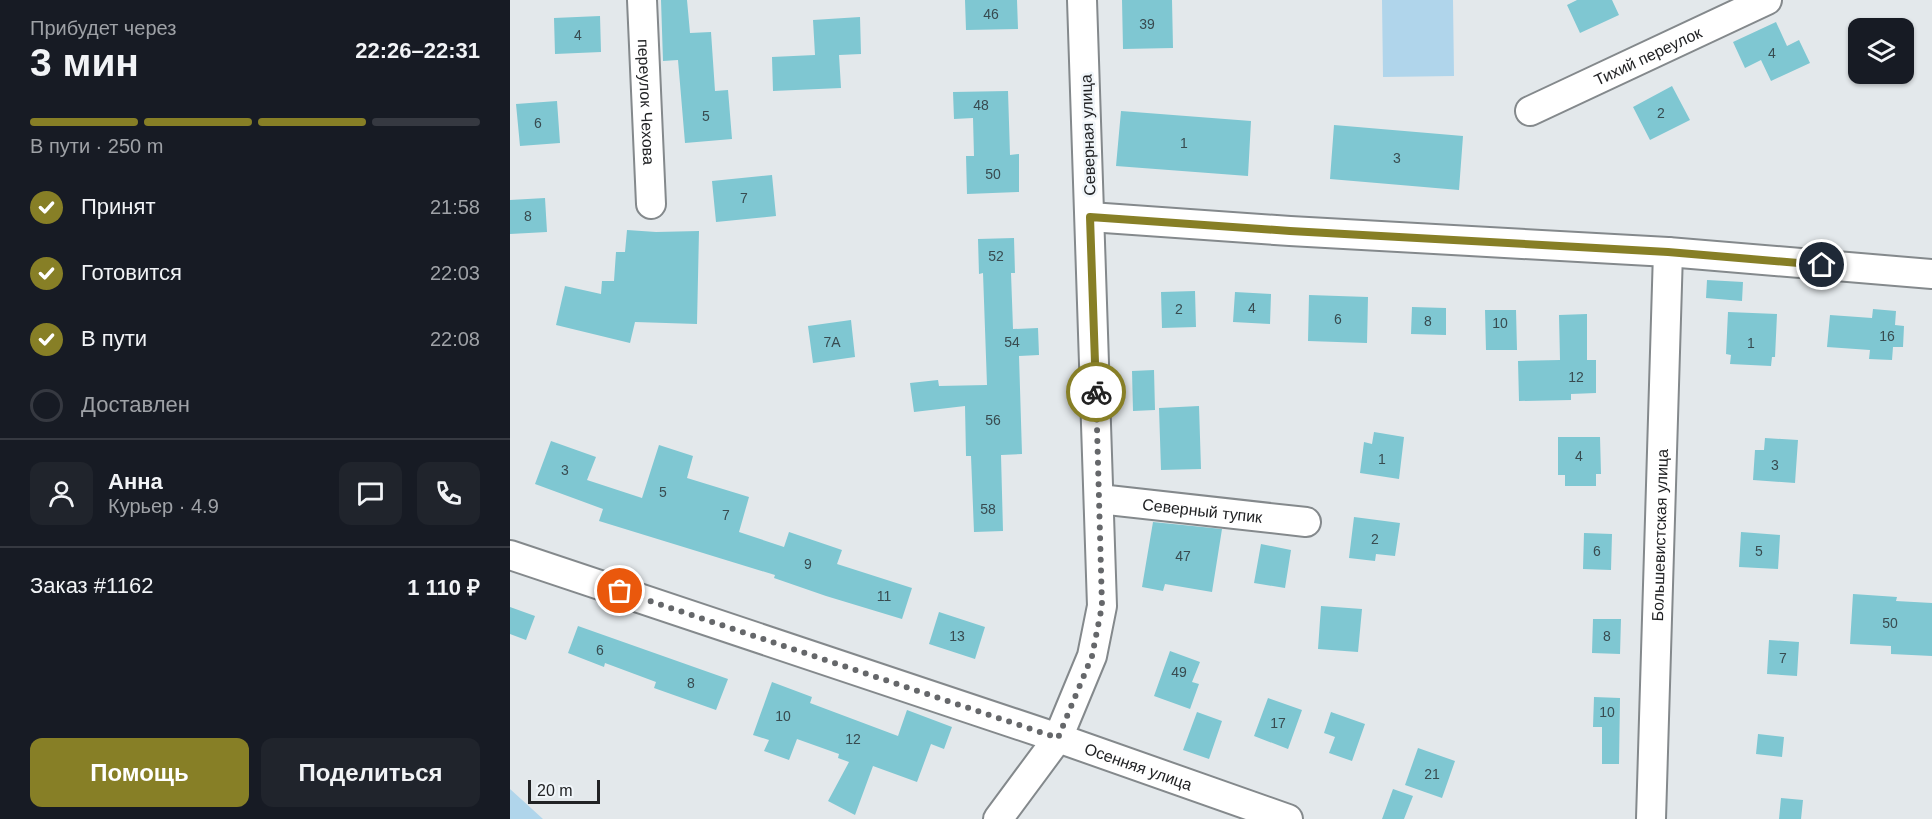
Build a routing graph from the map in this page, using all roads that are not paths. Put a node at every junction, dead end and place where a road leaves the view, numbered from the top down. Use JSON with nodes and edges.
{"nodes":[{"id":1,"x":642,"y":0,"type":"edge"},
{"id":2,"x":1082,"y":0,"type":"edge"},
{"id":3,"x":1767,"y":0,"type":"edge"},
{"id":4,"x":1530,"y":111,"type":"dead end"},
{"id":5,"x":651,"y":204,"type":"dead end"},
{"id":6,"x":1090,"y":217,"type":"junction"},
{"id":7,"x":1668,"y":252,"type":"junction"},
{"id":8,"x":1932,"y":274,"type":"edge"},
{"id":9,"x":1099,"y":499,"type":"junction"},
{"id":10,"x":1306,"y":522,"type":"dead end"},
{"id":11,"x":510,"y":555,"type":"edge"},
{"id":12,"x":1058,"y":738,"type":"junction"},
{"id":13,"x":998,"y":819,"type":"edge"},
{"id":14,"x":1288,"y":819,"type":"edge"},
{"id":15,"x":1651,"y":819,"type":"edge"}],
"edges":[{"from":1,"to":5,"type":"street","name":"переулок Чехова"},
{"from":2,"to":6,"type":"street","name":"Северная улица"},
{"from":3,"to":4,"type":"street","name":"Тихий переулок"},
{"from":6,"to":7,"type":"street"},
{"from":6,"to":9,"type":"street","name":"Северная улица"},
{"from":7,"to":8,"type":"street"},
{"from":7,"to":15,"type":"street","name":"Большевистская улица"},
{"from":9,"to":10,"type":"street","name":"Северный тупик"},
{"from":9,"to":12,"type":"street","name":"Северная улица"},
{"from":11,"to":12,"type":"street","name":"Осенняя улица"},
{"from":12,"to":13,"type":"street","name":"Северная улица"},
{"from":12,"to":14,"type":"street","name":"Осенняя улица"}]}
